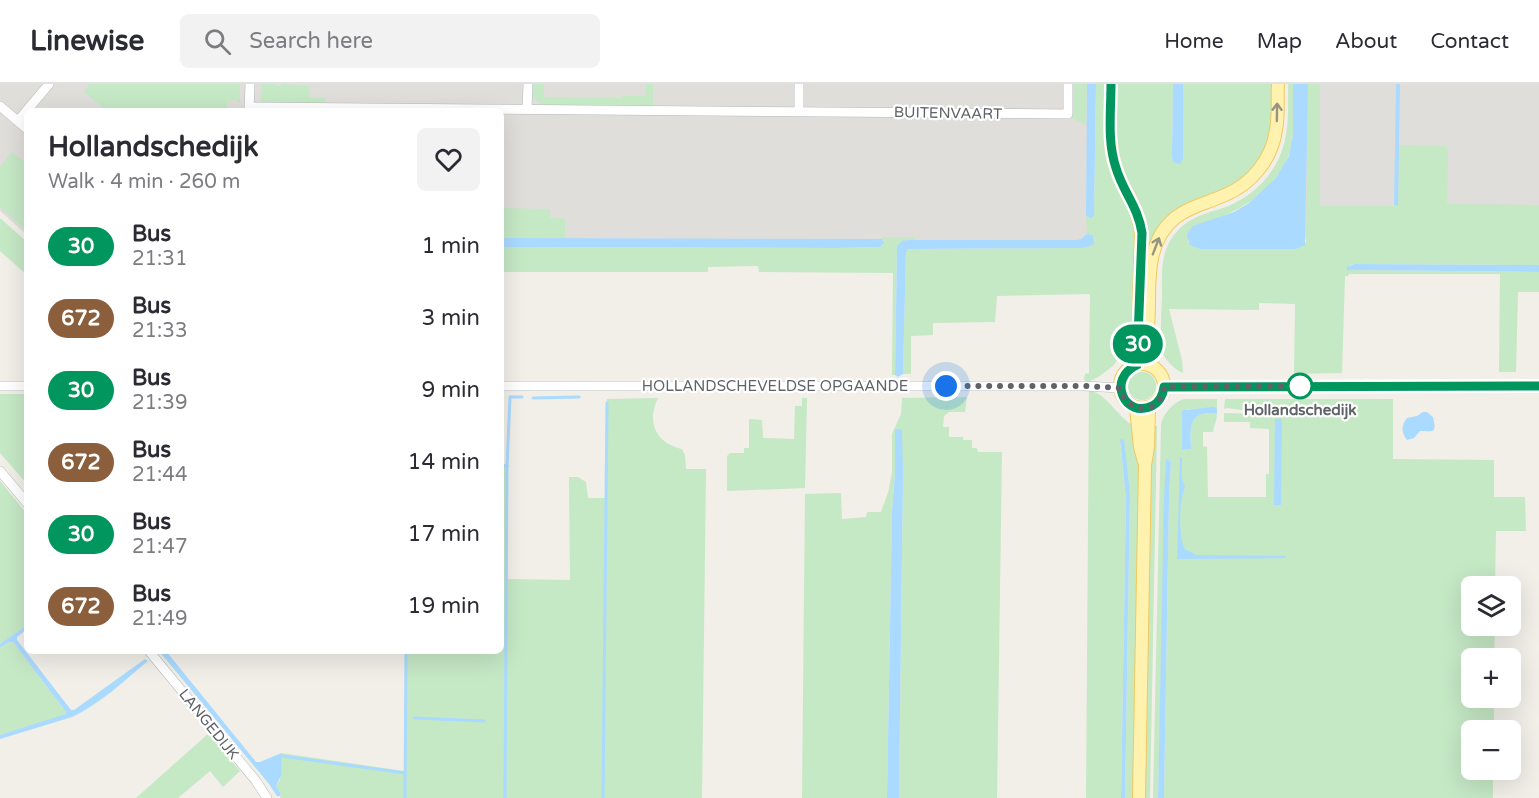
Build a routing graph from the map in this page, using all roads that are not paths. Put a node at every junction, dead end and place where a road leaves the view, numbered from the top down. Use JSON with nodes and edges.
{"nodes":[{"id":1,"x":49,"y":84,"type":"edge"},
{"id":2,"x":250,"y":84,"type":"edge"},
{"id":3,"x":528,"y":84,"type":"edge"},
{"id":4,"x":799,"y":84,"type":"edge"},
{"id":5,"x":1068,"y":84,"type":"edge"},
{"id":6,"x":1111,"y":84,"type":"edge"},
{"id":7,"x":1278,"y":84,"type":"edge"},
{"id":8,"x":0,"y":106,"type":"edge"},
{"id":9,"x":29,"y":108,"type":"edge"},
{"id":10,"x":250,"y":108,"type":"edge"},
{"id":11,"x":504,"y":109,"type":"edge"},
{"id":12,"x":527,"y":109,"type":"junction"},
{"id":13,"x":799,"y":111,"type":"junction"},
{"id":14,"x":24,"y":114,"type":"edge"},
{"id":15,"x":18,"y":121,"type":"junction"},
{"id":16,"x":24,"y":126,"type":"edge"},
{"id":17,"x":1137,"y":365,"type":"junction"},
{"id":18,"x":1150,"y":366,"type":"junction"},
{"id":19,"x":0,"y":386,"type":"edge"},
{"id":20,"x":24,"y":386,"type":"edge"},
{"id":21,"x":504,"y":386,"type":"edge"},
{"id":22,"x":1539,"y":386,"type":"edge"},
{"id":23,"x":1164,"y":387,"type":"junction"},
{"id":24,"x":1120,"y":388,"type":"junction"},
{"id":25,"x":1143,"y":407,"type":"junction"},
{"id":26,"x":0,"y":471,"type":"edge"},
{"id":27,"x":24,"y":499,"type":"edge"},
{"id":28,"x":151,"y":654,"type":"edge"},
{"id":29,"x":267,"y":798,"type":"edge"},
{"id":30,"x":1139,"y":798,"type":"edge"}],
"edges":[{"from":1,"to":9,"type":"street"},
{"from":2,"to":10,"type":"street","name":"BUITENVAART"},
{"from":3,"to":12,"type":"street"},
{"from":4,"to":13,"type":"street"},
{"from":5,"to":13,"type":"street","name":"BUITENVAART"},
{"from":6,"to":17,"type":"main road"},
{"from":18,"to":7,"type":"main road","one_way":true},
{"from":8,"to":15,"type":"street"},
{"from":11,"to":12,"type":"street","name":"BUITENVAART"},
{"from":12,"to":13,"type":"street","name":"BUITENVAART"},
{"from":14,"to":15,"type":"street"},
{"from":15,"to":16,"type":"street"},
{"from":17,"to":18,"type":"main road"},
{"from":17,"to":24,"type":"main road"},
{"from":18,"to":23,"type":"main road"},
{"from":19,"to":20,"type":"street"},
{"from":21,"to":24,"type":"street","name":"HOLLANDSCHEVELDSE OPGAANDE"},
{"from":22,"to":23,"type":"street"},
{"from":23,"to":25,"type":"main road"},
{"from":24,"to":25,"type":"main road"},
{"from":25,"to":30,"type":"main road"},
{"from":26,"to":27,"type":"street"},
{"from":28,"to":29,"type":"street","name":"LANGEDIJK"}]}
